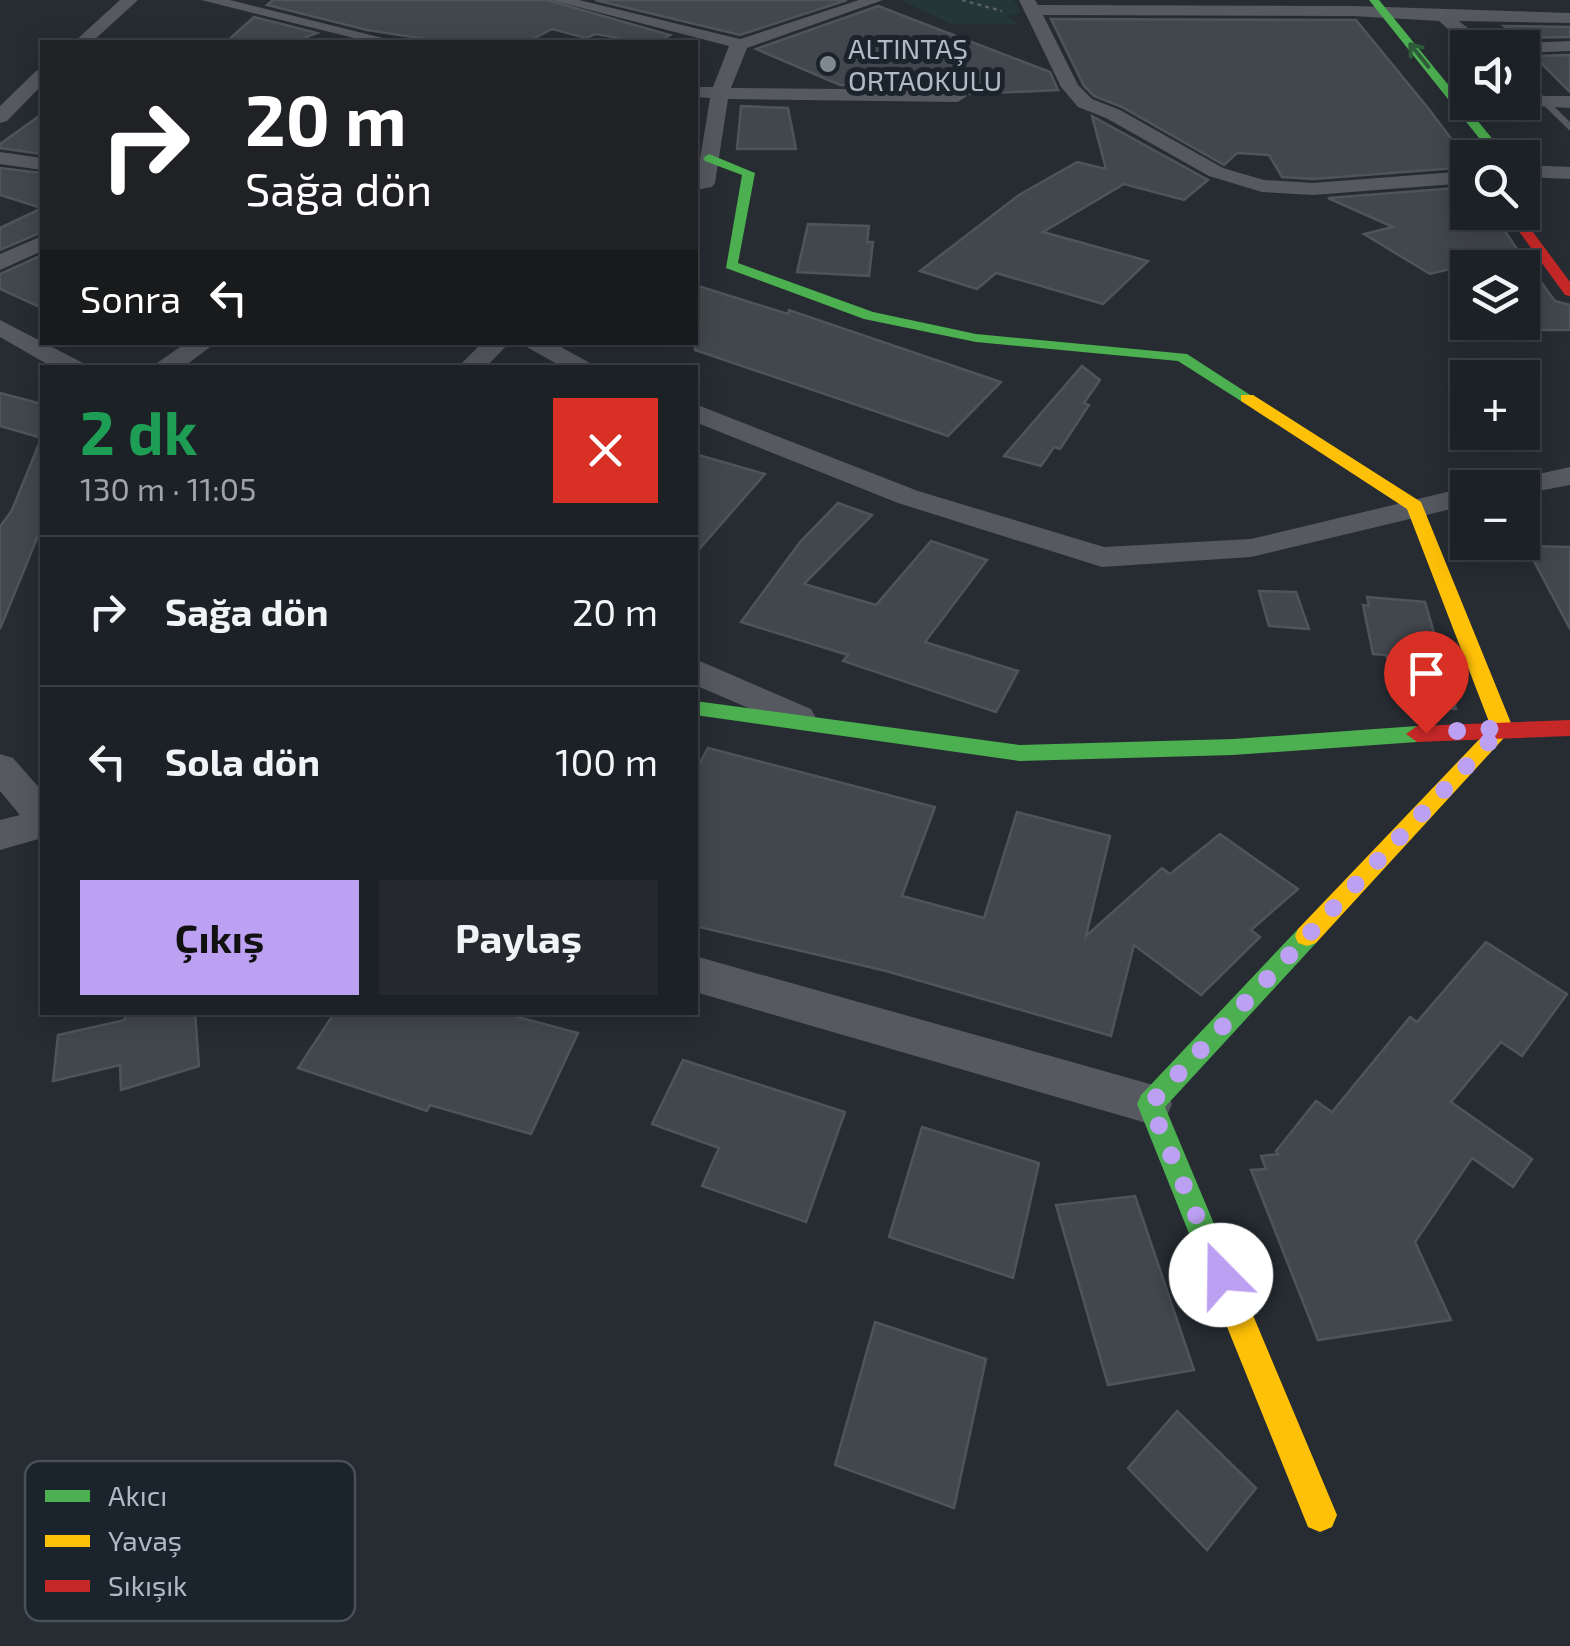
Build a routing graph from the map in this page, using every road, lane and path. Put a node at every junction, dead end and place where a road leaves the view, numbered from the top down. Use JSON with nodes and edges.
{"nodes":[{"id":1,"x":130,"y":0,"type":"edge"},
{"id":2,"x":209,"y":0,"type":"edge"},
{"id":3,"x":559,"y":0,"type":"edge"},
{"id":4,"x":602,"y":0,"type":"edge"},
{"id":5,"x":874,"y":0,"type":"edge"},
{"id":6,"x":1030,"y":5,"type":"edge"},
{"id":7,"x":582,"y":6,"type":"junction"},
{"id":8,"x":1364,"y":6,"type":"edge"},
{"id":9,"x":1444,"y":16,"type":"junction"},
{"id":10,"x":330,"y":18,"type":"junction"},
{"id":11,"x":1570,"y":18,"type":"edge"},
{"id":12,"x":1456,"y":30,"type":"edge"},
{"id":13,"x":84,"y":40,"type":"edge"},
{"id":14,"x":312,"y":40,"type":"edge"},
{"id":15,"x":385,"y":40,"type":"edge"},
{"id":16,"x":1376,"y":40,"type":"dead end"},
{"id":17,"x":741,"y":44,"type":"junction"},
{"id":18,"x":1540,"y":46,"type":"edge"},
{"id":19,"x":1570,"y":46,"type":"edge"},
{"id":20,"x":40,"y":77,"type":"edge"},
{"id":21,"x":0,"y":79,"type":"edge"},
{"id":22,"x":698,"y":92,"type":"edge"},
{"id":23,"x":720,"y":93,"type":"junction"},
{"id":24,"x":958,"y":96,"type":"dead end"},
{"id":25,"x":1540,"y":97,"type":"edge"},
{"id":26,"x":1545,"y":102,"type":"junction"},
{"id":27,"x":1570,"y":102,"type":"edge"},
{"id":28,"x":0,"y":118,"type":"edge"},
{"id":29,"x":1570,"y":128,"type":"edge"},
{"id":30,"x":1486,"y":140,"type":"edge"},
{"id":31,"x":0,"y":158,"type":"edge"},
{"id":32,"x":709,"y":158,"type":"junction"},
{"id":33,"x":40,"y":164,"type":"edge"},
{"id":34,"x":1540,"y":172,"type":"edge"},
{"id":35,"x":1570,"y":173,"type":"edge"},
{"id":36,"x":1450,"y":178,"type":"edge"},
{"id":37,"x":698,"y":184,"type":"edge"},
{"id":38,"x":1524,"y":230,"type":"edge"},
{"id":39,"x":40,"y":244,"type":"edge"},
{"id":40,"x":0,"y":263,"type":"edge"},
{"id":41,"x":1570,"y":292,"type":"edge"},
{"id":42,"x":0,"y":327,"type":"edge"},
{"id":43,"x":200,"y":345,"type":"edge"},
{"id":44,"x":495,"y":345,"type":"edge"},
{"id":45,"x":536,"y":345,"type":"edge"},
{"id":46,"x":69,"y":365,"type":"edge"},
{"id":47,"x":168,"y":365,"type":"edge"},
{"id":48,"x":473,"y":365,"type":"edge"},
{"id":49,"x":580,"y":365,"type":"edge"},
{"id":50,"x":698,"y":413,"type":"edge"},
{"id":51,"x":1570,"y":476,"type":"edge"},
{"id":52,"x":1540,"y":482,"type":"edge"},
{"id":53,"x":1450,"y":499,"type":"edge"},
{"id":54,"x":1415,"y":506,"type":"junction"},
{"id":55,"x":698,"y":672,"type":"edge"},
{"id":56,"x":698,"y":708,"type":"edge"},
{"id":57,"x":806,"y":722,"type":"junction"},
{"id":58,"x":1502,"y":728,"type":"junction"},
{"id":59,"x":1570,"y":728,"type":"edge"},
{"id":60,"x":0,"y":766,"type":"edge"},
{"id":61,"x":40,"y":813,"type":"edge"},
{"id":62,"x":40,"y":825,"type":"edge"},
{"id":63,"x":0,"y":835,"type":"edge"},
{"id":64,"x":698,"y":975,"type":"edge"},
{"id":65,"x":1150,"y":1104,"type":"junction"},
{"id":66,"x":1320,"y":1515,"type":"dead end"}],
"edges":[{"from":1,"to":13,"type":"street"},
{"from":2,"to":10,"type":"street"},
{"from":3,"to":7,"type":"street"},
{"from":4,"to":7,"type":"street"},
{"from":5,"to":17,"type":"street"},
{"from":6,"to":8,"type":"street"},
{"from":6,"to":36,"type":"street"},
{"from":7,"to":17,"type":"street"},
{"from":8,"to":9,"type":"street"},
{"from":8,"to":16,"type":"street"},
{"from":30,"to":8,"type":"street","one_way":true},
{"from":9,"to":11,"type":"street"},
{"from":9,"to":12,"type":"street"},
{"from":10,"to":14,"type":"street"},
{"from":10,"to":15,"type":"street"},
{"from":17,"to":23,"type":"street"},
{"from":18,"to":19,"type":"street"},
{"from":20,"to":21,"type":"street"},
{"from":20,"to":28,"type":"street"},
{"from":22,"to":23,"type":"street"},
{"from":23,"to":24,"type":"street"},
{"from":23,"to":32,"type":"street"},
{"from":25,"to":26,"type":"lane"},
{"from":26,"to":27,"type":"street"},
{"from":26,"to":29,"type":"lane"},
{"from":31,"to":33,"type":"street"},
{"from":32,"to":37,"type":"street"},
{"from":32,"to":54,"type":"street"},
{"from":34,"to":35,"type":"street"},
{"from":38,"to":41,"type":"street"},
{"from":39,"to":40,"type":"street"},
{"from":42,"to":46,"type":"street"},
{"from":43,"to":47,"type":"street"},
{"from":44,"to":48,"type":"street"},
{"from":45,"to":49,"type":"street"},
{"from":50,"to":54,"type":"street"},
{"from":51,"to":52,"type":"street"},
{"from":53,"to":54,"type":"street"},
{"from":54,"to":58,"type":"street"},
{"from":55,"to":57,"type":"street"},
{"from":56,"to":57,"type":"street"},
{"from":57,"to":58,"type":"street"},
{"from":58,"to":59,"type":"street"},
{"from":58,"to":65,"type":"street"},
{"from":60,"to":61,"type":"street"},
{"from":62,"to":63,"type":"street"},
{"from":64,"to":65,"type":"street"},
{"from":65,"to":66,"type":"street"}]}
